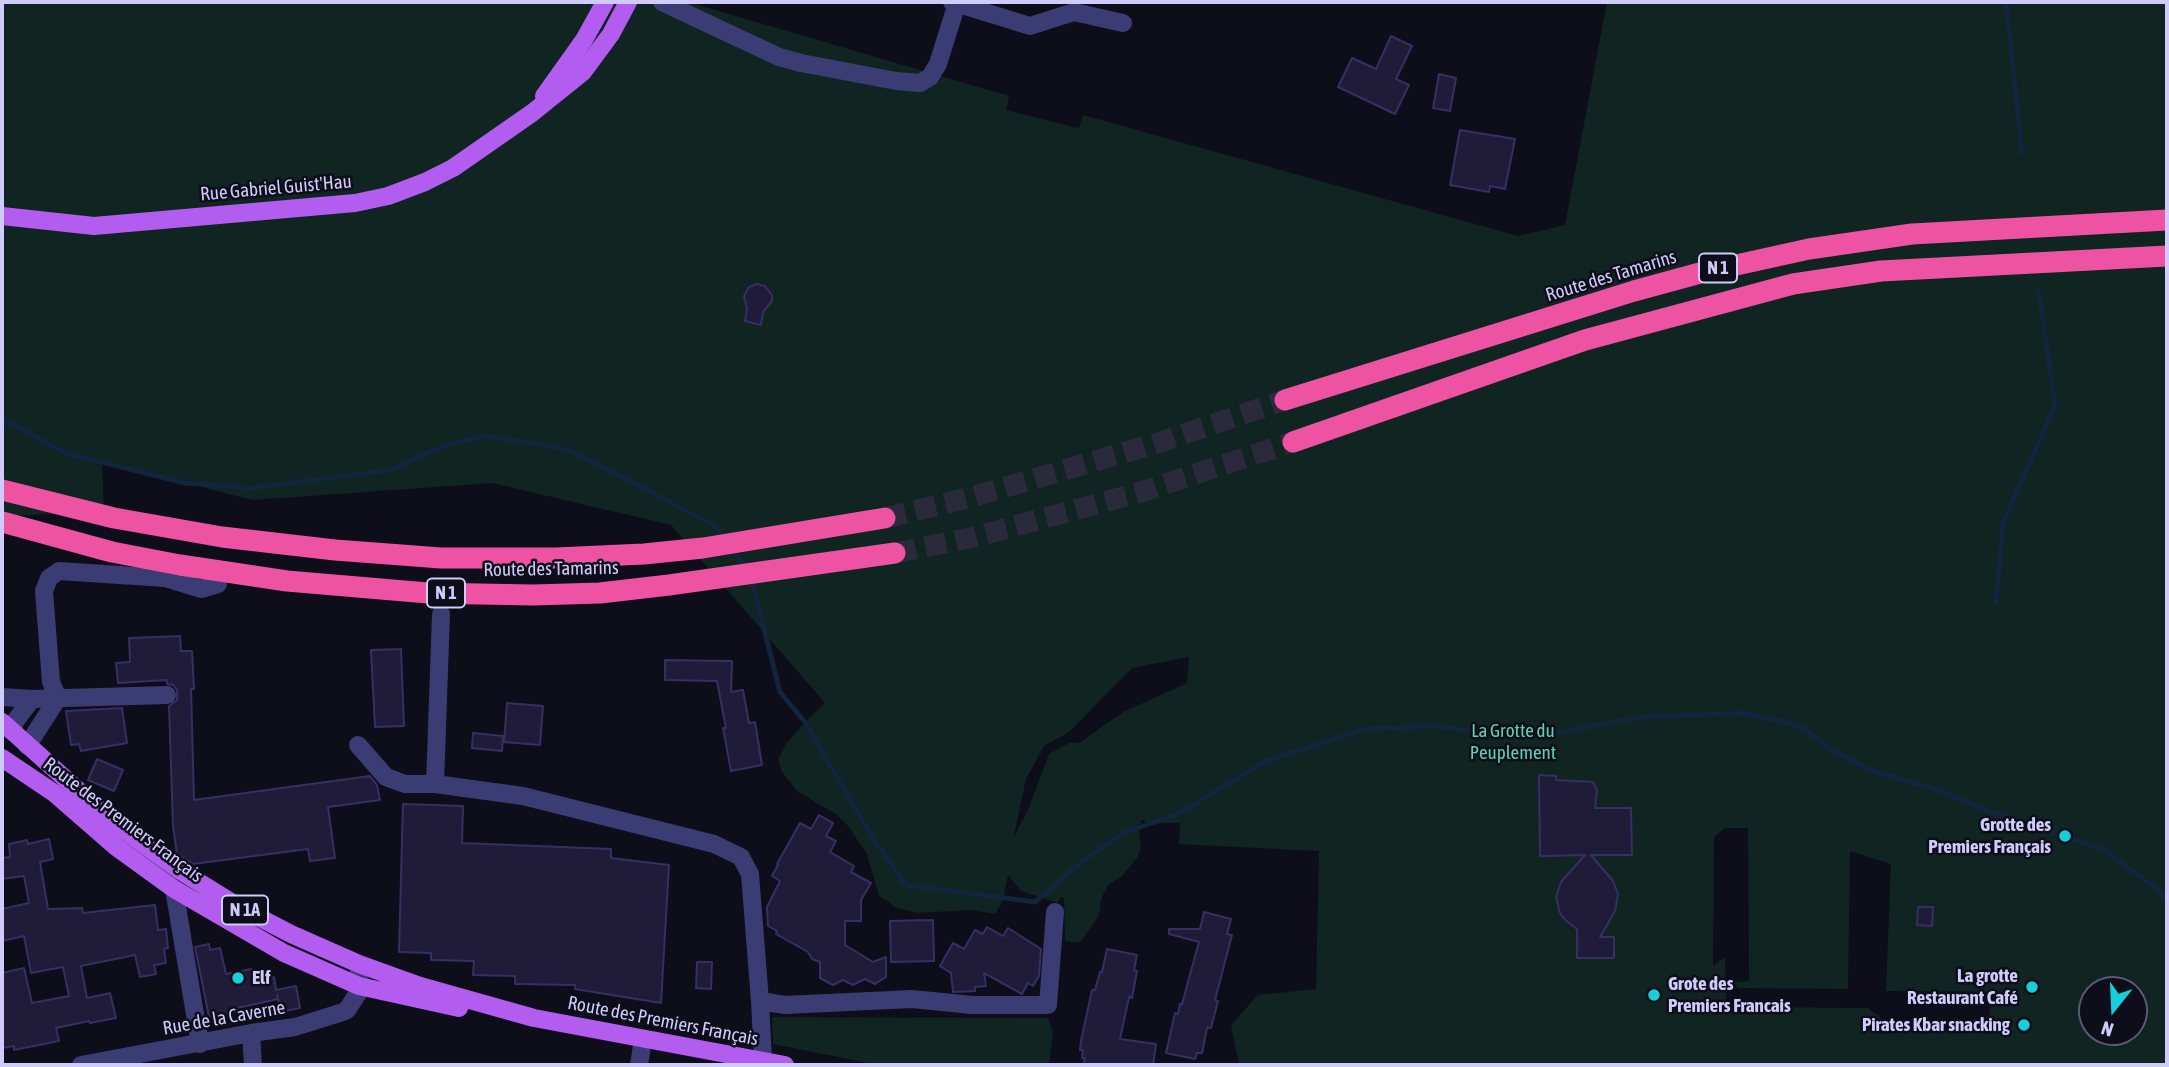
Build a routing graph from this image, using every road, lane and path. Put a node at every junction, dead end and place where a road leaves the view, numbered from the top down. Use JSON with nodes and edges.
{"nodes":[{"id":1,"x":605,"y":2,"type":"edge"},
{"id":2,"x":628,"y":2,"type":"edge"},
{"id":3,"x":662,"y":2,"type":"edge"},
{"id":4,"x":954,"y":3,"type":"edge"},
{"id":5,"x":1123,"y":23,"type":"dead end"},
{"id":6,"x":532,"y":113,"type":"junction"},
{"id":7,"x":2,"y":216,"type":"edge"},
{"id":8,"x":2167,"y":220,"type":"edge"},
{"id":9,"x":2167,"y":256,"type":"edge"},
{"id":10,"x":1285,"y":400,"type":"tunnel mouth"},
{"id":11,"x":1293,"y":442,"type":"tunnel mouth"},
{"id":12,"x":2,"y":490,"type":"edge"},
{"id":13,"x":885,"y":518,"type":"tunnel mouth"},
{"id":14,"x":2,"y":522,"type":"edge"},
{"id":15,"x":895,"y":553,"type":"tunnel mouth"},
{"id":16,"x":218,"y":584,"type":"dead end"},
{"id":17,"x":441,"y":614,"type":"dead end"},
{"id":18,"x":167,"y":695,"type":"dead end"},
{"id":19,"x":2,"y":697,"type":"edge"},
{"id":20,"x":58,"y":698,"type":"junction"},
{"id":21,"x":32,"y":699,"type":"junction"},
{"id":22,"x":6,"y":726,"type":"edge"},
{"id":23,"x":359,"y":745,"type":"dead end"},
{"id":24,"x":27,"y":746,"type":"junction"},
{"id":25,"x":6,"y":760,"type":"edge"},
{"id":26,"x":435,"y":785,"type":"junction"},
{"id":27,"x":174,"y":889,"type":"junction"},
{"id":28,"x":1055,"y":912,"type":"dead end"},
{"id":29,"x":359,"y":964,"type":"junction"},
{"id":30,"x":359,"y":986,"type":"junction"},
{"id":31,"x":760,"y":1001,"type":"junction"},
{"id":32,"x":534,"y":1018,"type":"junction"},
{"id":33,"x":251,"y":1033,"type":"junction"},
{"id":34,"x":643,"y":1038,"type":"junction"},
{"id":35,"x":200,"y":1044,"type":"junction"},
{"id":36,"x":763,"y":1061,"type":"junction"},
{"id":37,"x":81,"y":1065,"type":"edge"},
{"id":38,"x":253,"y":1065,"type":"edge"},
{"id":39,"x":639,"y":1065,"type":"edge"},
{"id":40,"x":785,"y":1065,"type":"edge"}],
"edges":[{"from":1,"to":6,"type":"main road","name":"Rue Gabriel Guist'Hau"},
{"from":2,"to":6,"type":"main road","name":"Rue Gabriel Guist'Hau"},
{"from":3,"to":4,"type":"street"},
{"from":4,"to":5,"type":"street"},
{"from":6,"to":7,"type":"main road","name":"Rue Gabriel Guist'Hau"},
{"from":8,"to":10,"type":"highway","name":"Route des Tamarins","number":"N 1"},
{"from":9,"to":11,"type":"highway","number":"N 1"},
{"from":12,"to":13,"type":"highway","name":"Route des Tamarins","number":"N 1"},
{"from":14,"to":15,"type":"highway","name":"Route des Tamarins","number":"N 1"},
{"from":16,"to":20,"type":"street"},
{"from":17,"to":26,"type":"street"},
{"from":18,"to":20,"type":"street"},
{"from":19,"to":21,"type":"street"},
{"from":20,"to":21,"type":"street"},
{"from":20,"to":24,"type":"street"},
{"from":21,"to":22,"type":"street"},
{"from":22,"to":24,"type":"main road","name":"Route des Premiers Français","number":"N 1A"},
{"from":22,"to":25,"type":"main road"},
{"from":23,"to":26,"type":"street"},
{"from":24,"to":25,"type":"main road"},
{"from":24,"to":29,"type":"main road","name":"Route des Premiers Français","number":"N 1A"},
{"from":25,"to":27,"type":"main road","name":"Route des Premiers Français","number":"N 1A"},
{"from":26,"to":31,"type":"street"},
{"from":27,"to":30,"type":"main road","name":"Route des Premiers Français","number":"N 1A"},
{"from":27,"to":35,"type":"street"},
{"from":28,"to":31,"type":"street"},
{"from":29,"to":30,"type":"street"},
{"from":29,"to":32,"type":"main road","name":"Route des Premiers Français","number":"N 1A"},
{"from":30,"to":32,"type":"main road","name":"Route des Premiers Français","number":"N 1A"},
{"from":30,"to":33,"type":"street","name":"Rue de la Caverne"},
{"from":31,"to":36,"type":"street"},
{"from":32,"to":34,"type":"main road","name":"Route des Premiers Français","number":"N 1A"},
{"from":33,"to":35,"type":"street","name":"Rue de la Caverne"},
{"from":33,"to":38,"type":"street"},
{"from":34,"to":36,"type":"main road","name":"Route des Premiers Français","number":"N 1A"},
{"from":34,"to":39,"type":"street"},
{"from":35,"to":37,"type":"street","name":"Rue de la Caverne"},
{"from":36,"to":40,"type":"main road","name":"Route des Premiers Français","number":"N 1A"}]}
